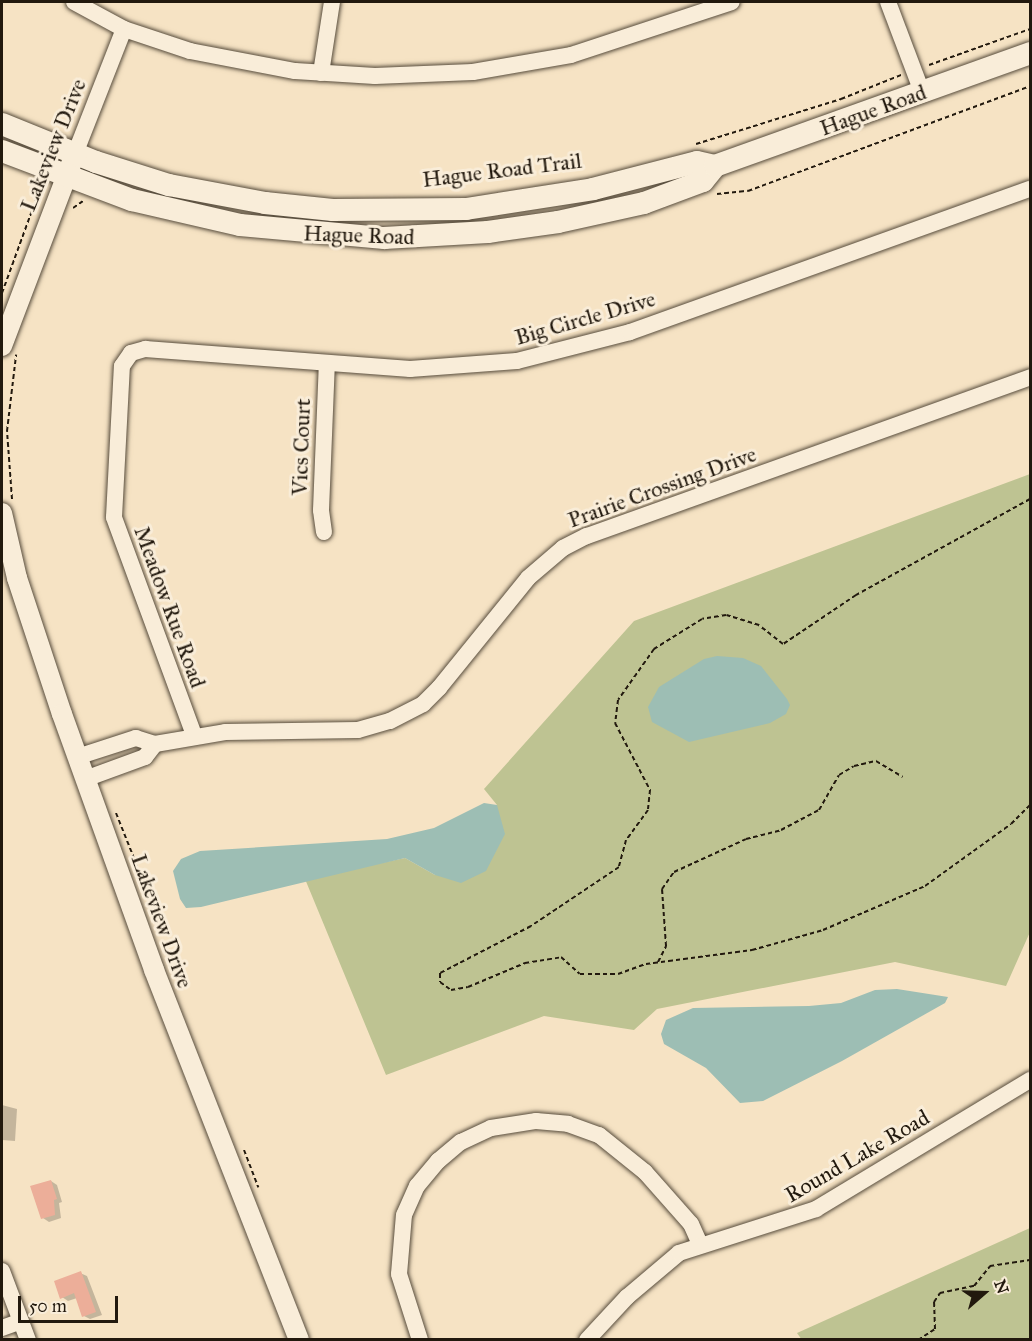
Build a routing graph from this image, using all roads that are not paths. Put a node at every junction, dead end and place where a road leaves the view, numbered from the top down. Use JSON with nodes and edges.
{"nodes":[{"id":1,"x":74,"y":2,"type":"edge"},
{"id":2,"x":332,"y":2,"type":"edge"},
{"id":3,"x":732,"y":2,"type":"edge"},
{"id":4,"x":888,"y":2,"type":"edge"},
{"id":5,"x":124,"y":29,"type":"junction"},
{"id":6,"x":1030,"y":53,"type":"edge"},
{"id":7,"x":321,"y":73,"type":"junction"},
{"id":8,"x":922,"y":92,"type":"junction"},
{"id":9,"x":2,"y":123,"type":"edge"},
{"id":10,"x":2,"y":151,"type":"edge"},
{"id":11,"x":75,"y":154,"type":"junction"},
{"id":12,"x":715,"y":166,"type":"junction"},
{"id":13,"x":64,"y":177,"type":"junction"},
{"id":14,"x":1030,"y":189,"type":"edge"},
{"id":15,"x":2,"y":346,"type":"edge"},
{"id":16,"x":131,"y":353,"type":"joint"},
{"id":17,"x":327,"y":363,"type":"junction"},
{"id":18,"x":1030,"y":377,"type":"edge"},
{"id":19,"x":2,"y":513,"type":"edge"},
{"id":20,"x":324,"y":532,"type":"dead end"},
{"id":21,"x":194,"y":735,"type":"junction"},
{"id":22,"x":155,"y":744,"type":"junction"},
{"id":23,"x":77,"y":757,"type":"junction"},
{"id":24,"x":85,"y":779,"type":"junction"},
{"id":25,"x":1030,"y":1080,"type":"edge"},
{"id":26,"x":700,"y":1244,"type":"junction"},
{"id":27,"x":2,"y":1271,"type":"edge"},
{"id":28,"x":21,"y":1321,"type":"junction"},
{"id":29,"x":2,"y":1328,"type":"edge"},
{"id":30,"x":28,"y":1340,"type":"edge"},
{"id":31,"x":299,"y":1340,"type":"edge"},
{"id":32,"x":420,"y":1340,"type":"edge"},
{"id":33,"x":587,"y":1340,"type":"edge"}],
"edges":[{"from":1,"to":5,"type":"street"},
{"from":2,"to":7,"type":"street"},
{"from":3,"to":7,"type":"street"},
{"from":4,"to":8,"type":"street"},
{"from":5,"to":7,"type":"street"},
{"from":5,"to":11,"type":"street","name":"Lakeview Drive"},
{"from":6,"to":8,"type":"main road","name":"Hague Road"},
{"from":8,"to":12,"type":"main road","name":"Hague Road"},
{"from":9,"to":11,"type":"main road","name":"Hague Road"},
{"from":10,"to":13,"type":"main road","name":"Hague Road"},
{"from":11,"to":12,"type":"main road","name":"Hague Road"},
{"from":11,"to":13,"type":"street","name":"Lakeview Drive"},
{"from":12,"to":13,"type":"main road","name":"Hague Road"},
{"from":13,"to":15,"type":"street","name":"Lakeview Drive"},
{"from":14,"to":17,"type":"street","name":"Big Circle Drive"},
{"from":16,"to":17,"type":"street","name":"Big Circle Drive"},
{"from":16,"to":21,"type":"street","name":"Meadow Rue Road"},
{"from":17,"to":20,"type":"street","name":"Vics Court"},
{"from":18,"to":21,"type":"street","name":"Prairie Crossing Drive"},
{"from":19,"to":23,"type":"street","name":"Lakeview Drive"},
{"from":21,"to":22,"type":"street","name":"Prairie Crossing Drive"},
{"from":22,"to":23,"type":"street","name":"Prairie Crossing Drive"},
{"from":22,"to":24,"type":"street","name":"Prairie Crossing Drive"},
{"from":23,"to":24,"type":"street","name":"Lakeview Drive"},
{"from":24,"to":31,"type":"street","name":"Lakeview Drive"},
{"from":25,"to":26,"type":"street","name":"Round Lake Road"},
{"from":26,"to":32,"type":"street"},
{"from":26,"to":33,"type":"street","name":"Round Lake Road"},
{"from":27,"to":28,"type":"street"},
{"from":28,"to":29,"type":"street"},
{"from":28,"to":30,"type":"street"}]}
